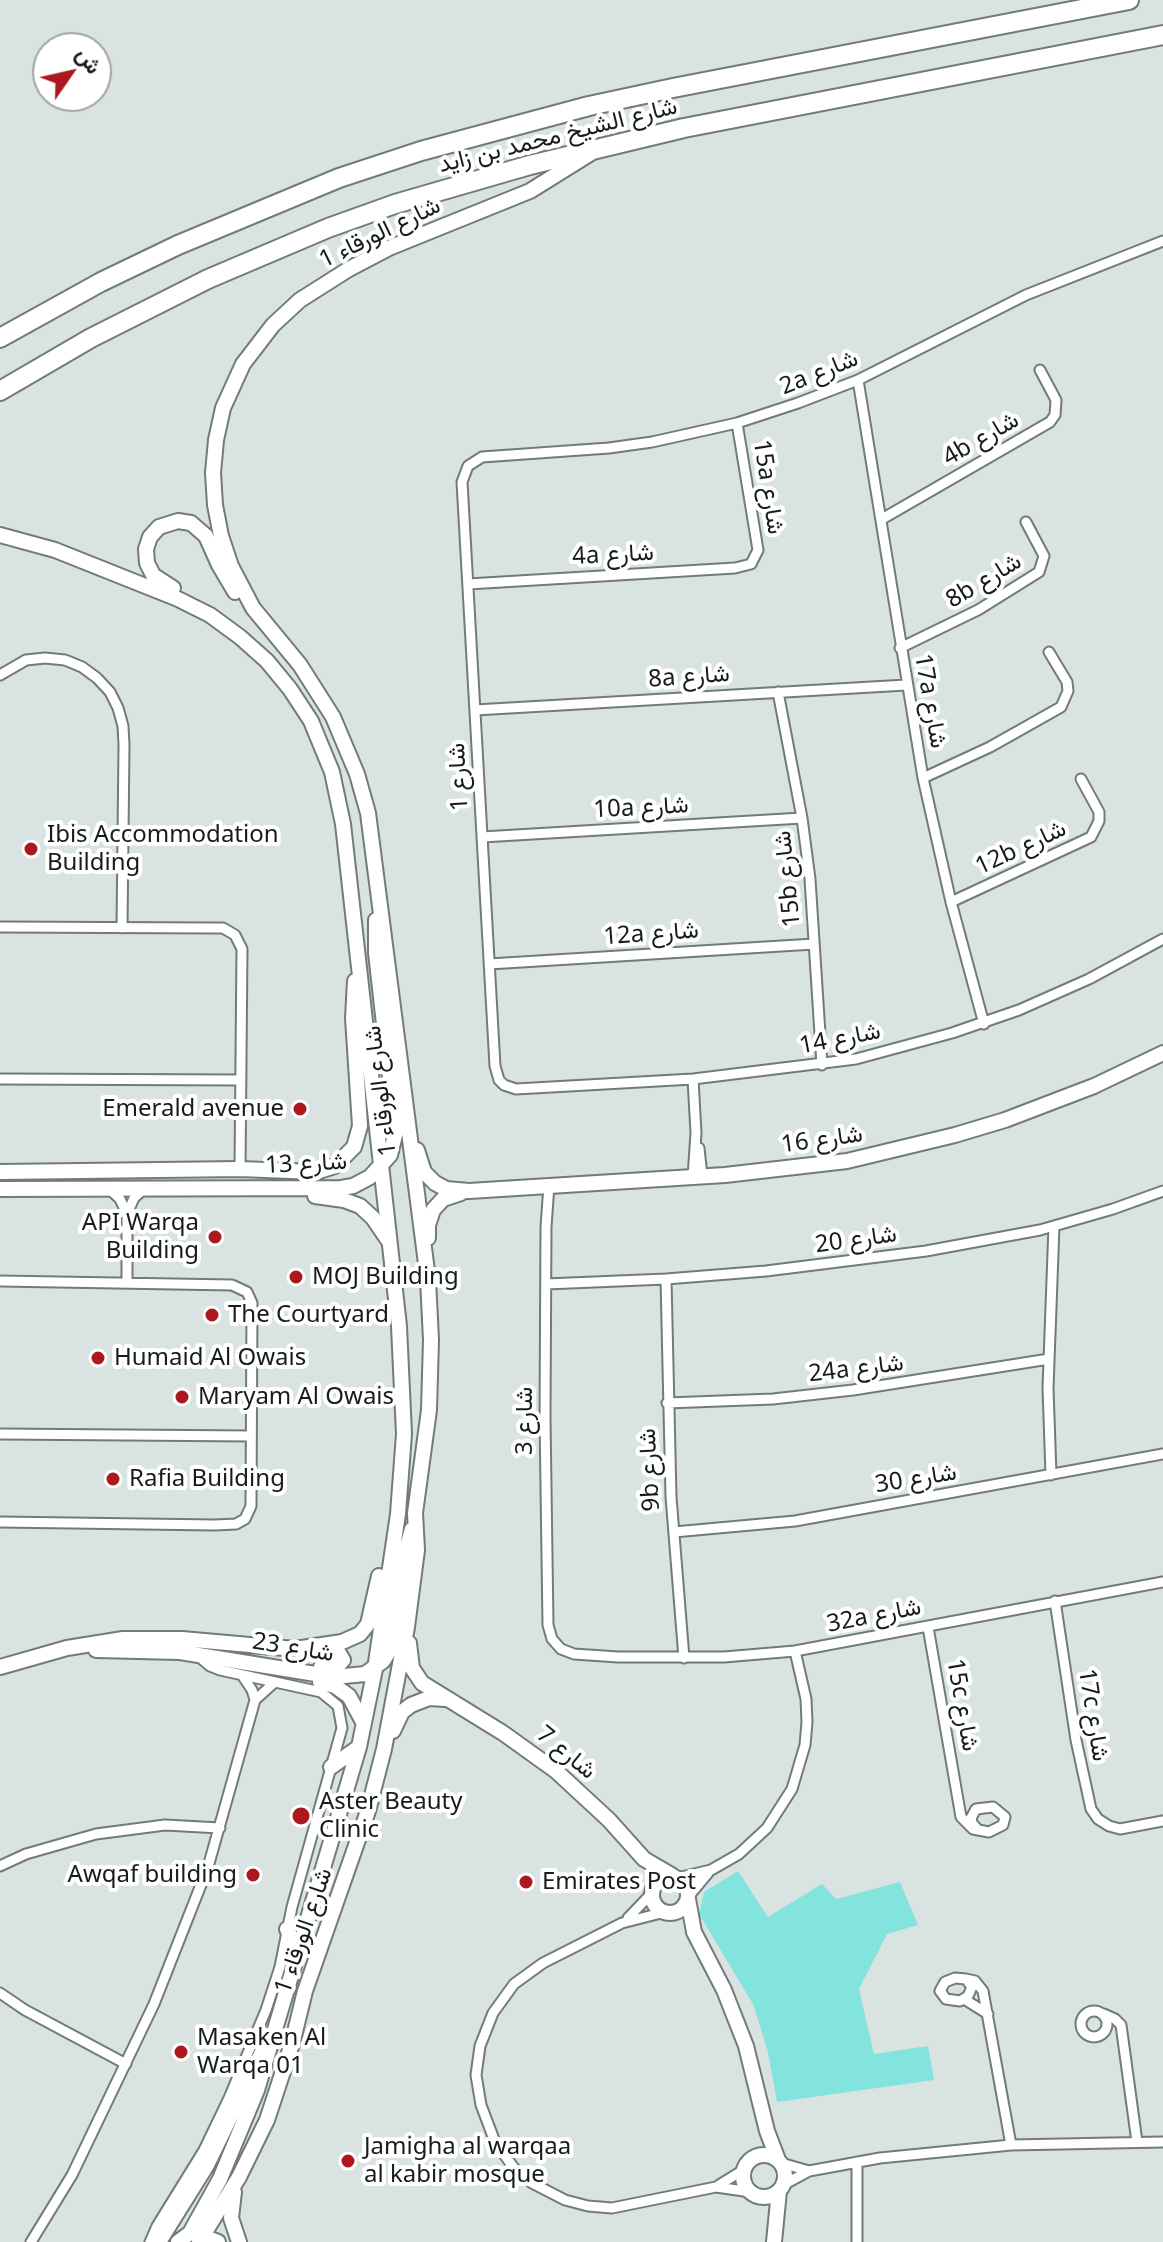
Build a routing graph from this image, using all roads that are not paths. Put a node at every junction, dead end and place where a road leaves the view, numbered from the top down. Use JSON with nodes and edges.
{"nodes":[{"id":1,"x":1089,"y":0,"type":"edge"},
{"id":2,"x":1129,"y":0,"type":"edge"},
{"id":3,"x":1073,"y":11,"type":"junction"},
{"id":4,"x":1163,"y":35,"type":"edge"},
{"id":5,"x":598,"y":148,"type":"junction"},
{"id":6,"x":1163,"y":241,"type":"edge"},
{"id":7,"x":0,"y":338,"type":"edge"},
{"id":8,"x":1040,"y":370,"type":"dead end"},
{"id":9,"x":858,"y":380,"type":"junction"},
{"id":10,"x":0,"y":391,"type":"edge"},
{"id":11,"x":737,"y":423,"type":"junction"},
{"id":12,"x":468,"y":466,"type":"joint"},
{"id":13,"x":882,"y":519,"type":"junction"},
{"id":14,"x":1026,"y":522,"type":"dead end"},
{"id":15,"x":0,"y":535,"type":"edge"},
{"id":16,"x":756,"y":558,"type":"joint"},
{"id":17,"x":468,"y":584,"type":"junction"},
{"id":18,"x":253,"y":608,"type":"junction"},
{"id":19,"x":227,"y":627,"type":"junction"},
{"id":20,"x":900,"y":648,"type":"junction"},
{"id":21,"x":1049,"y":652,"type":"dead end"},
{"id":22,"x":0,"y":675,"type":"edge"},
{"id":23,"x":906,"y":685,"type":"junction"},
{"id":24,"x":778,"y":692,"type":"junction"},
{"id":25,"x":475,"y":710,"type":"junction"},
{"id":26,"x":923,"y":778,"type":"junction"},
{"id":27,"x":1081,"y":779,"type":"dead end"},
{"id":28,"x":802,"y":818,"type":"junction"},
{"id":29,"x":482,"y":837,"type":"junction"},
{"id":30,"x":380,"y":896,"type":"junction"},
{"id":31,"x":951,"y":902,"type":"junction"},
{"id":32,"x":0,"y":927,"type":"edge"},
{"id":33,"x":122,"y":928,"type":"junction"},
{"id":34,"x":1163,"y":939,"type":"edge"},
{"id":35,"x":814,"y":944,"type":"junction"},
{"id":36,"x":358,"y":957,"type":"junction"},
{"id":37,"x":489,"y":964,"type":"junction"},
{"id":38,"x":984,"y":1024,"type":"junction"},
{"id":39,"x":1163,"y":1053,"type":"edge"},
{"id":40,"x":822,"y":1065,"type":"junction"},
{"id":41,"x":0,"y":1079,"type":"edge"},
{"id":42,"x":693,"y":1079,"type":"junction"},
{"id":43,"x":241,"y":1080,"type":"junction"},
{"id":44,"x":504,"y":1085,"type":"joint"},
{"id":45,"x":408,"y":1123,"type":"junction"},
{"id":46,"x":381,"y":1168,"type":"junction"},
{"id":47,"x":240,"y":1169,"type":"junction"},
{"id":48,"x":0,"y":1172,"type":"edge"},
{"id":49,"x":698,"y":1176,"type":"junction"},
{"id":50,"x":545,"y":1186,"type":"junction"},
{"id":51,"x":147,"y":1187,"type":"junction"},
{"id":52,"x":108,"y":1188,"type":"junction"},
{"id":53,"x":292,"y":1188,"type":"junction"},
{"id":54,"x":0,"y":1189,"type":"edge"},
{"id":55,"x":469,"y":1191,"type":"junction"},
{"id":56,"x":1163,"y":1191,"type":"edge"},
{"id":57,"x":127,"y":1214,"type":"junction"},
{"id":58,"x":1054,"y":1226,"type":"junction"},
{"id":59,"x":391,"y":1243,"type":"junction"},
{"id":60,"x":428,"y":1279,"type":"junction"},
{"id":61,"x":666,"y":1279,"type":"junction"},
{"id":62,"x":0,"y":1281,"type":"edge"},
{"id":63,"x":127,"y":1282,"type":"junction"},
{"id":64,"x":546,"y":1284,"type":"junction"},
{"id":65,"x":1049,"y":1359,"type":"junction"},
{"id":66,"x":667,"y":1403,"type":"junction"},
{"id":67,"x":0,"y":1434,"type":"edge"},
{"id":68,"x":251,"y":1436,"type":"junction"},
{"id":69,"x":1163,"y":1454,"type":"edge"},
{"id":70,"x":1051,"y":1475,"type":"junction"},
{"id":71,"x":398,"y":1514,"type":"junction"},
{"id":72,"x":0,"y":1522,"type":"edge"},
{"id":73,"x":415,"y":1522,"type":"junction"},
{"id":74,"x":674,"y":1532,"type":"junction"},
{"id":75,"x":1163,"y":1582,"type":"edge"},
{"id":76,"x":1055,"y":1601,"type":"junction"},
{"id":77,"x":407,"y":1627,"type":"junction"},
{"id":78,"x":928,"y":1627,"type":"junction"},
{"id":79,"x":278,"y":1649,"type":"junction"},
{"id":80,"x":795,"y":1651,"type":"junction"},
{"id":81,"x":47,"y":1654,"type":"junction"},
{"id":82,"x":197,"y":1655,"type":"junction"},
{"id":83,"x":588,"y":1655,"type":"joint"},
{"id":84,"x":684,"y":1658,"type":"junction"},
{"id":85,"x":229,"y":1660,"type":"junction"},
{"id":86,"x":0,"y":1667,"type":"edge"},
{"id":87,"x":375,"y":1669,"type":"junction"},
{"id":88,"x":293,"y":1671,"type":"junction"},
{"id":89,"x":242,"y":1675,"type":"junction"},
{"id":90,"x":275,"y":1682,"type":"junction"},
{"id":91,"x":446,"y":1699,"type":"junction"},
{"id":92,"x":255,"y":1700,"type":"junction"},
{"id":93,"x":364,"y":1724,"type":"junction"},
{"id":94,"x":359,"y":1747,"type":"junction"},
{"id":95,"x":384,"y":1749,"type":"junction"},
{"id":96,"x":331,"y":1767,"type":"junction"},
{"id":97,"x":956,"y":1790,"type":"junction"},
{"id":98,"x":980,"y":1807,"type":"junction"},
{"id":99,"x":1163,"y":1821,"type":"edge"},
{"id":100,"x":220,"y":1828,"type":"junction"},
{"id":101,"x":978,"y":1830,"type":"junction"},
{"id":102,"x":644,"y":1859,"type":"junction"},
{"id":103,"x":0,"y":1866,"type":"edge"},
{"id":104,"x":711,"y":1870,"type":"junction"},
{"id":105,"x":675,"y":1877,"type":"junction"},
{"id":106,"x":651,"y":1893,"type":"junction"},
{"id":107,"x":688,"y":1898,"type":"junction"},
{"id":108,"x":666,"y":1912,"type":"junction"},
{"id":109,"x":622,"y":1923,"type":"junction"},
{"id":110,"x":287,"y":1929,"type":"junction"},
{"id":111,"x":694,"y":1932,"type":"junction"},
{"id":112,"x":298,"y":1952,"type":"junction"},
{"id":113,"x":966,"y":1979,"type":"junction"},
{"id":114,"x":0,"y":1993,"type":"edge"},
{"id":115,"x":964,"y":1999,"type":"junction"},
{"id":116,"x":280,"y":2013,"type":"junction"},
{"id":117,"x":988,"y":2014,"type":"junction"},
{"id":118,"x":1104,"y":2014,"type":"junction"},
{"id":119,"x":1103,"y":2035,"type":"junction"},
{"id":120,"x":1124,"y":2053,"type":"junction"},
{"id":121,"x":126,"y":2064,"type":"junction"},
{"id":122,"x":765,"y":2124,"type":"junction"},
{"id":123,"x":1137,"y":2142,"type":"junction"},
{"id":124,"x":1163,"y":2142,"type":"edge"},
{"id":125,"x":1011,"y":2145,"type":"junction"},
{"id":126,"x":779,"y":2162,"type":"junction"},
{"id":127,"x":857,"y":2162,"type":"junction"},
{"id":128,"x":750,"y":2163,"type":"junction"},
{"id":129,"x":809,"y":2171,"type":"junction"},
{"id":130,"x":239,"y":2177,"type":"junction"},
{"id":131,"x":716,"y":2187,"type":"junction"},
{"id":132,"x":781,"y":2188,"type":"junction"},
{"id":133,"x":754,"y":2193,"type":"junction"},
{"id":134,"x":775,"y":2222,"type":"junction"},
{"id":135,"x":192,"y":2239,"type":"edge"},
{"id":136,"x":31,"y":2242,"type":"edge"},
{"id":137,"x":150,"y":2242,"type":"edge"},
{"id":138,"x":159,"y":2242,"type":"edge"},
{"id":139,"x":218,"y":2242,"type":"edge"},
{"id":140,"x":239,"y":2242,"type":"edge"},
{"id":141,"x":774,"y":2242,"type":"edge"},
{"id":142,"x":857,"y":2242,"type":"edge"}],
"edges":[{"from":1,"to":3,"type":"highway"},
{"from":2,"to":3,"type":"highway","name":"شارع الشيخ محمد بن زايد"},
{"from":3,"to":7,"type":"highway","name":"شارع الشيخ محمد بن زايد"},
{"from":4,"to":5,"type":"highway","name":"شارع الشيخ محمد بن زايد"},
{"from":5,"to":10,"type":"highway","name":"شارع الشيخ محمد بن زايد"},
{"from":5,"to":18,"type":"street","name":"شارع الورقاء 1"},
{"from":6,"to":9,"type":"street","name":"2a شارع"},
{"from":8,"to":13,"type":"street","name":"4b شارع"},
{"from":9,"to":11,"type":"street","name":"2a شارع"},
{"from":9,"to":13,"type":"street","name":"17a شارع"},
{"from":11,"to":12,"type":"street","name":"2a شارع"},
{"from":11,"to":16,"type":"street","name":"15a شارع"},
{"from":12,"to":17,"type":"street","name":"شارع 1"},
{"from":13,"to":20,"type":"street","name":"17a شارع"},
{"from":14,"to":20,"type":"street","name":"8b شارع"},
{"from":15,"to":19,"type":"street","name":"شارع الورقاء 1"},
{"from":16,"to":17,"type":"street","name":"4a شارع"},
{"from":17,"to":25,"type":"street","name":"شارع 1"},
{"from":18,"to":19,"type":"street"},
{"from":18,"to":30,"type":"street","name":"شارع الورقاء 1"},
{"from":19,"to":36,"type":"street","name":"شارع الورقاء 1"},
{"from":20,"to":23,"type":"street","name":"17a شارع"},
{"from":21,"to":26,"type":"street"},
{"from":22,"to":33,"type":"street"},
{"from":23,"to":24,"type":"street","name":"8a شارع"},
{"from":23,"to":26,"type":"street","name":"17a شارع"},
{"from":24,"to":25,"type":"street","name":"8a شارع"},
{"from":24,"to":28,"type":"street","name":"15b شارع"},
{"from":25,"to":29,"type":"street","name":"شارع 1"},
{"from":26,"to":31,"type":"street","name":"17a شارع"},
{"from":27,"to":31,"type":"street","name":"12b شارع"},
{"from":28,"to":29,"type":"street","name":"10a شارع"},
{"from":28,"to":35,"type":"street","name":"15b شارع"},
{"from":29,"to":37,"type":"street","name":"شارع 1"},
{"from":30,"to":45,"type":"street","name":"شارع الورقاء 1"},
{"from":30,"to":46,"type":"street","name":"شارع 13"},
{"from":31,"to":38,"type":"street","name":"17a شارع"},
{"from":32,"to":33,"type":"street"},
{"from":33,"to":43,"type":"street"},
{"from":34,"to":38,"type":"street","name":"شارع 14"},
{"from":35,"to":37,"type":"street","name":"12a شارع"},
{"from":35,"to":40,"type":"street","name":"15b شارع"},
{"from":36,"to":46,"type":"street","name":"شارع الورقاء 1"},
{"from":36,"to":47,"type":"street","name":"شارع 13"},
{"from":37,"to":44,"type":"street","name":"شارع 1"},
{"from":38,"to":40,"type":"street","name":"شارع 14"},
{"from":39,"to":49,"type":"street","name":"شارع 16"},
{"from":40,"to":42,"type":"street","name":"شارع 14"},
{"from":41,"to":43,"type":"street"},
{"from":42,"to":44,"type":"street","name":"شارع 14"},
{"from":42,"to":49,"type":"street"},
{"from":43,"to":47,"type":"street"},
{"from":45,"to":55,"type":"street","name":"شارع 16"},
{"from":45,"to":60,"type":"street","name":"شارع الورقاء 1"},
{"from":46,"to":53,"type":"street","name":"شارع 13"},
{"from":46,"to":59,"type":"street","name":"شارع الورقاء 1"},
{"from":47,"to":48,"type":"street","name":"شارع 13"},
{"from":49,"to":50,"type":"street","name":"شارع 16"},
{"from":50,"to":55,"type":"street","name":"شارع 16"},
{"from":50,"to":64,"type":"street","name":"شارع 3"},
{"from":51,"to":52,"type":"street","name":"شارع 13"},
{"from":51,"to":53,"type":"street","name":"شارع 13"},
{"from":51,"to":57,"type":"street"},
{"from":52,"to":54,"type":"street","name":"شارع 13"},
{"from":52,"to":57,"type":"street"},
{"from":53,"to":59,"type":"street"},
{"from":55,"to":60,"type":"street","name":"شارع 16"},
{"from":56,"to":58,"type":"street","name":"شارع 20"},
{"from":57,"to":63,"type":"street"},
{"from":58,"to":61,"type":"street","name":"شارع 20"},
{"from":58,"to":65,"type":"street"},
{"from":59,"to":71,"type":"street","name":"شارع الورقاء 1"},
{"from":60,"to":73,"type":"street","name":"شارع الورقاء 1"},
{"from":61,"to":64,"type":"street","name":"شارع 20"},
{"from":61,"to":66,"type":"street","name":"9b شارع"},
{"from":62,"to":63,"type":"street"},
{"from":63,"to":68,"type":"street"},
{"from":64,"to":83,"type":"street","name":"شارع 3"},
{"from":65,"to":66,"type":"street","name":"24a شارع"},
{"from":65,"to":70,"type":"street"},
{"from":66,"to":74,"type":"street","name":"9b شارع"},
{"from":67,"to":68,"type":"street"},
{"from":68,"to":72,"type":"street"},
{"from":69,"to":70,"type":"street","name":"شارع 30"},
{"from":70,"to":74,"type":"street","name":"شارع 30"},
{"from":71,"to":79,"type":"street","name":"شارع 23"},
{"from":71,"to":87,"type":"street","name":"شارع الورقاء 1"},
{"from":73,"to":77,"type":"street","name":"شارع الورقاء 1"},
{"from":73,"to":87,"type":"street"},
{"from":74,"to":84,"type":"street","name":"9b شارع"},
{"from":75,"to":76,"type":"street","name":"32a شارع"},
{"from":76,"to":78,"type":"street","name":"32a شارع"},
{"from":76,"to":99,"type":"street","name":"17c شارع"},
{"from":77,"to":91,"type":"street","name":"شارع 7"},
{"from":77,"to":95,"type":"street","name":"شارع الورقاء 1"},
{"from":78,"to":80,"type":"street","name":"32a شارع"},
{"from":78,"to":97,"type":"street","name":"15c شارع"},
{"from":79,"to":81,"type":"street","name":"شارع 23"},
{"from":79,"to":85,"type":"street"},
{"from":80,"to":84,"type":"street","name":"32a شارع"},
{"from":80,"to":104,"type":"street"},
{"from":81,"to":82,"type":"street","name":"شارع 23"},
{"from":81,"to":86,"type":"street","name":"شارع 23"},
{"from":82,"to":85,"type":"street","name":"شارع 23"},
{"from":82,"to":89,"type":"street"},
{"from":83,"to":84,"type":"street","name":"32a شارع"},
{"from":85,"to":88,"type":"street","name":"شارع 23"},
{"from":87,"to":88,"type":"street","name":"شارع 23"},
{"from":87,"to":93,"type":"street","name":"شارع الورقاء 1"},
{"from":88,"to":93,"type":"street"},
{"from":89,"to":90,"type":"street"},
{"from":89,"to":92,"type":"street"},
{"from":90,"to":92,"type":"street"},
{"from":90,"to":96,"type":"street"},
{"from":91,"to":95,"type":"street"},
{"from":91,"to":102,"type":"street","name":"شارع 7"},
{"from":92,"to":100,"type":"street"},
{"from":93,"to":94,"type":"street","name":"شارع الورقاء 1"},
{"from":94,"to":96,"type":"street"},
{"from":94,"to":112,"type":"street","name":"شارع الورقاء 1"},
{"from":95,"to":130,"type":"street","name":"شارع الورقاء 1"},
{"from":96,"to":110,"type":"street"},
{"from":97,"to":98,"type":"street"},
{"from":97,"to":101,"type":"street","name":"15c شارع"},
{"from":98,"to":101,"type":"street"},
{"from":98,"to":101,"type":"street"},
{"from":100,"to":103,"type":"street"},
{"from":100,"to":121,"type":"street"},
{"from":102,"to":105,"type":"street","name":"شارع 7"},
{"from":102,"to":106,"type":"street","name":"شارع 7"},
{"from":104,"to":105,"type":"street"},
{"from":104,"to":107,"type":"street"},
{"from":105,"to":106,"type":"street"},
{"from":105,"to":107,"type":"street"},
{"from":106,"to":108,"type":"street"},
{"from":106,"to":109,"type":"street"},
{"from":107,"to":108,"type":"street"},
{"from":107,"to":111,"type":"street"},
{"from":108,"to":109,"type":"street"},
{"from":108,"to":111,"type":"street"},
{"from":109,"to":131,"type":"street"},
{"from":110,"to":112,"type":"street"},
{"from":110,"to":137,"type":"street"},
{"from":111,"to":122,"type":"street"},
{"from":112,"to":116,"type":"street","name":"شارع الورقاء 1"},
{"from":113,"to":115,"type":"street"},
{"from":113,"to":115,"type":"street"},
{"from":113,"to":117,"type":"street"},
{"from":114,"to":121,"type":"street"},
{"from":115,"to":117,"type":"street"},
{"from":116,"to":135,"type":"street","name":"شارع الورقاء 1"},
{"from":116,"to":138,"type":"street"},
{"from":117,"to":125,"type":"street"},
{"from":118,"to":119,"type":"street"},
{"from":118,"to":119,"type":"street"},
{"from":118,"to":120,"type":"street"},
{"from":119,"to":120,"type":"street"},
{"from":120,"to":123,"type":"street"},
{"from":121,"to":136,"type":"street"},
{"from":122,"to":126,"type":"street"},
{"from":122,"to":128,"type":"street"},
{"from":123,"to":124,"type":"street"},
{"from":123,"to":125,"type":"street"},
{"from":125,"to":127,"type":"street"},
{"from":126,"to":128,"type":"street"},
{"from":126,"to":129,"type":"street"},
{"from":126,"to":132,"type":"street"},
{"from":127,"to":129,"type":"street"},
{"from":127,"to":142,"type":"street"},
{"from":128,"to":131,"type":"street"},
{"from":128,"to":133,"type":"street"},
{"from":129,"to":132,"type":"street"},
{"from":130,"to":135,"type":"street","name":"شارع الورقاء 1"},
{"from":130,"to":140,"type":"street"},
{"from":131,"to":133,"type":"street"},
{"from":132,"to":133,"type":"street"},
{"from":132,"to":134,"type":"street"},
{"from":133,"to":134,"type":"street"},
{"from":134,"to":141,"type":"street"},
{"from":135,"to":139,"type":"street"}]}
